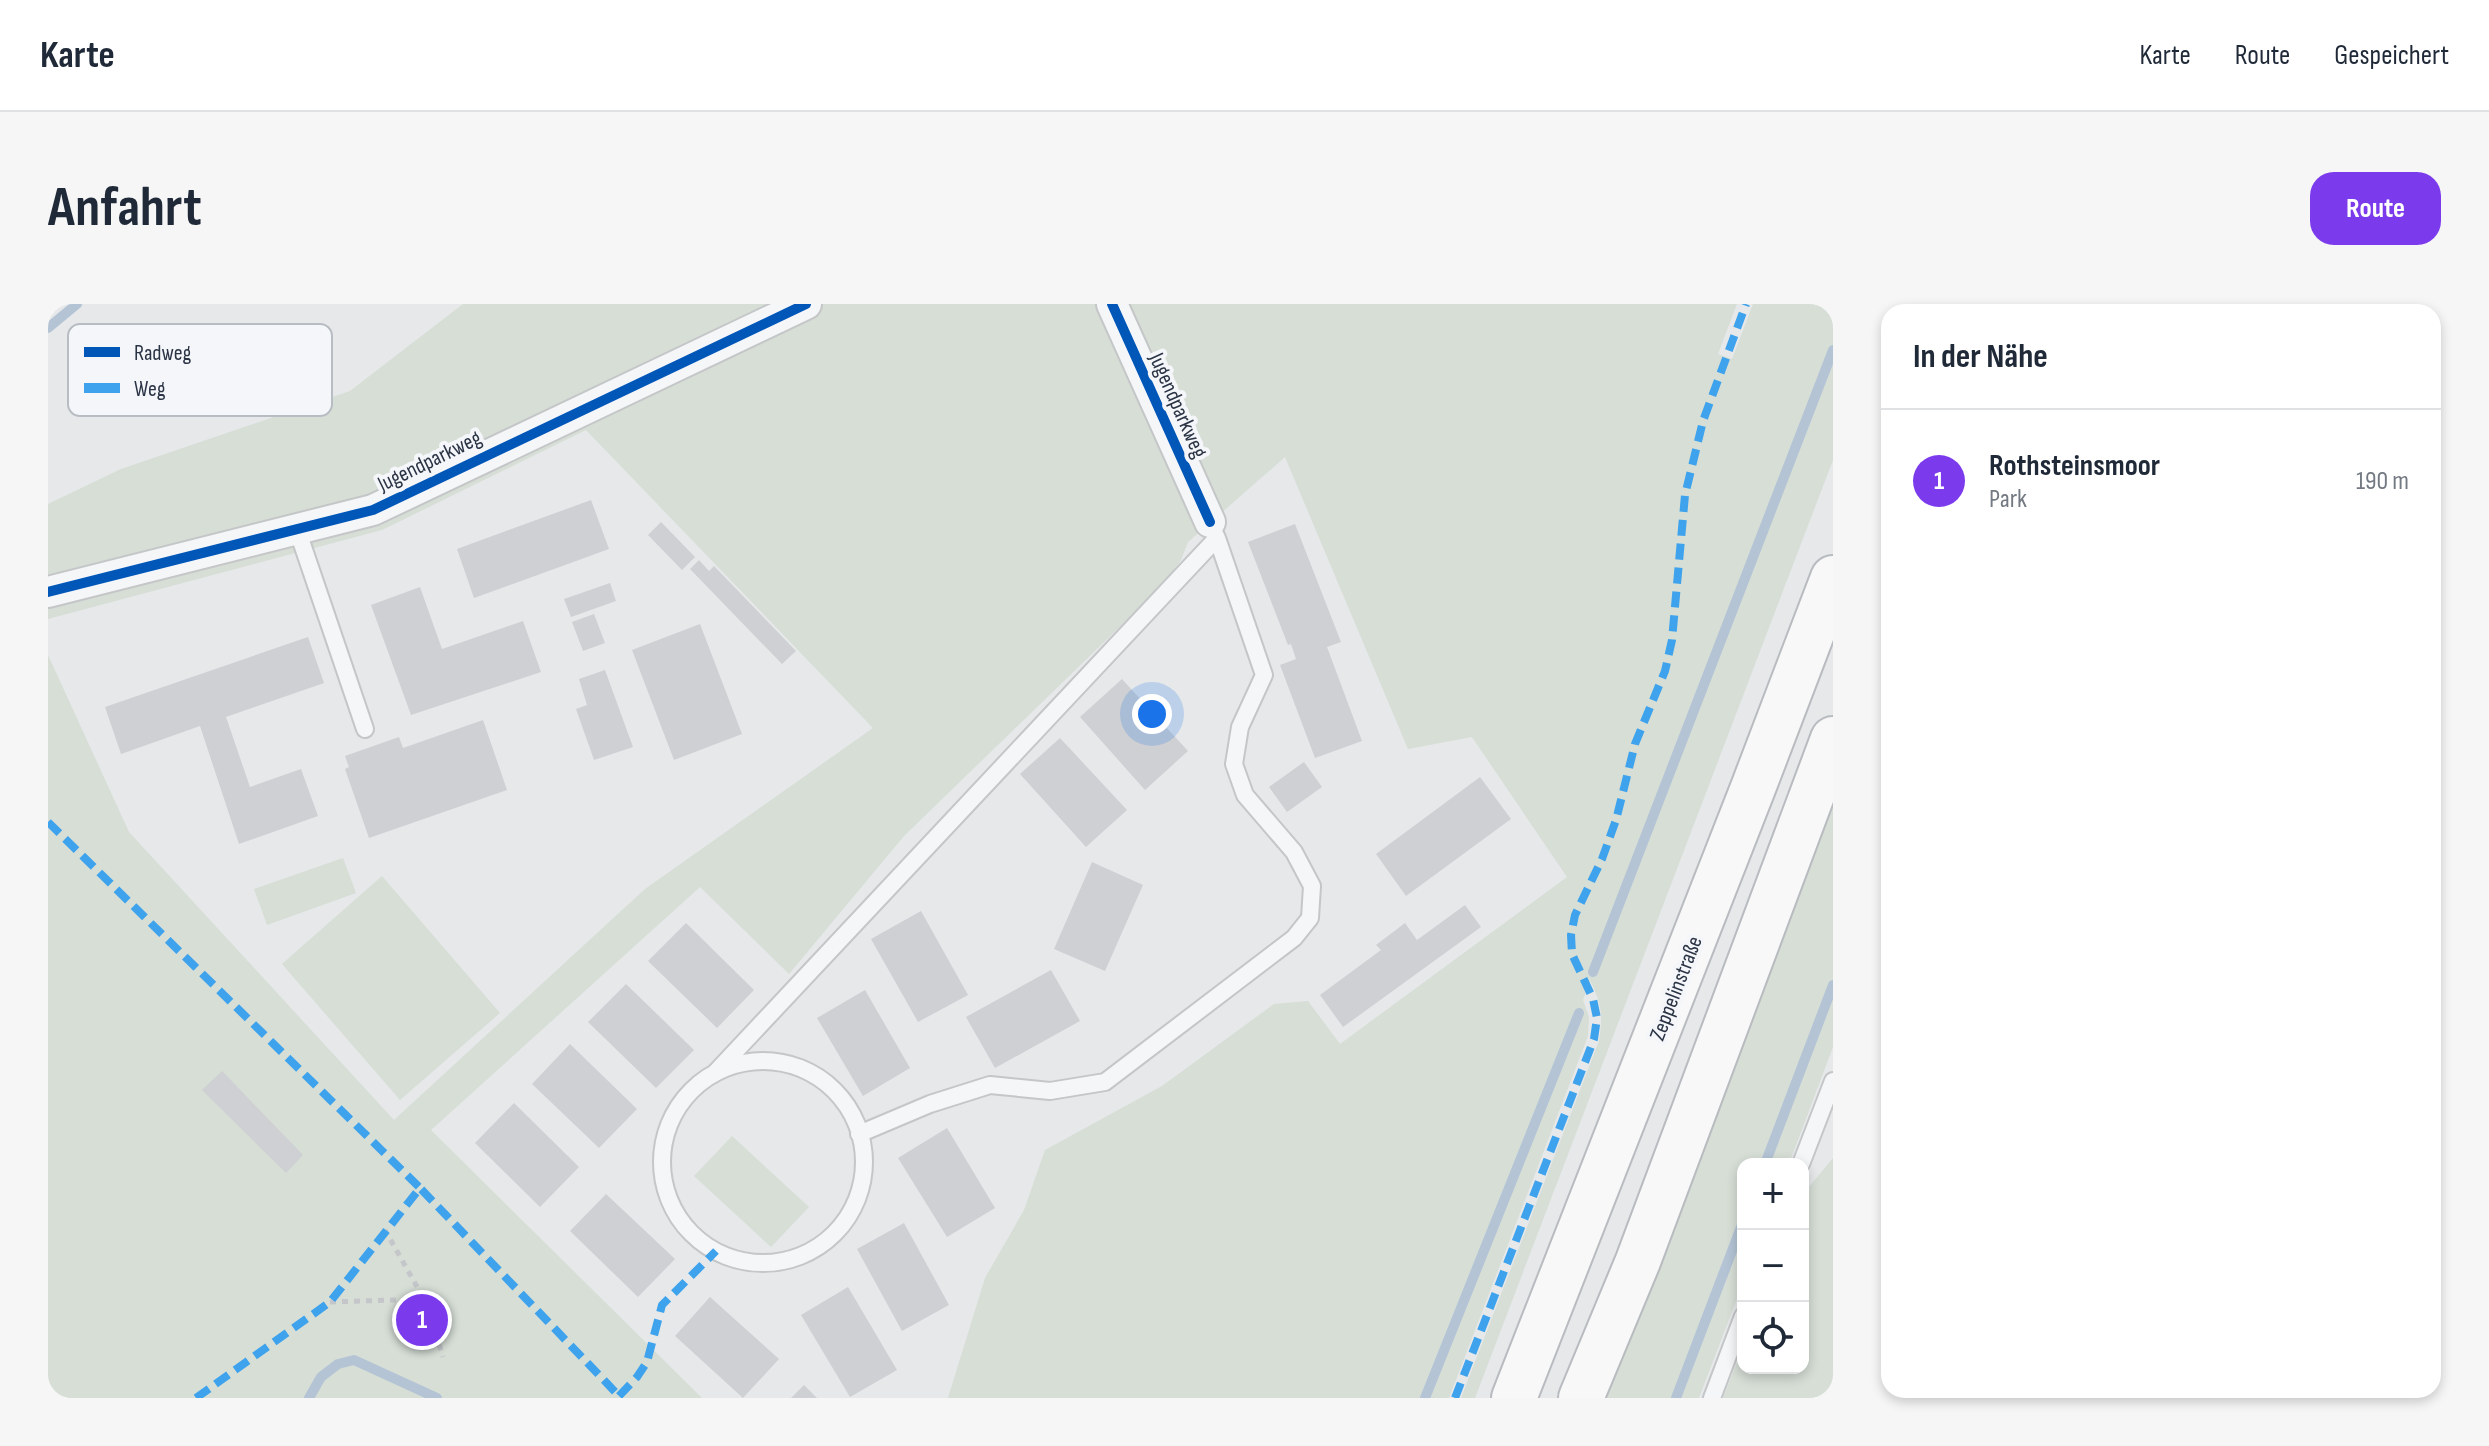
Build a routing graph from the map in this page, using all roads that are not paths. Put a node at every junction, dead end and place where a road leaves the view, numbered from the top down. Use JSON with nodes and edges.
{"nodes":[{"id":1,"x":806,"y":304,"type":"edge"},
{"id":2,"x":1112,"y":304,"type":"edge"},
{"id":3,"x":297,"y":529,"type":"junction"},
{"id":4,"x":1214,"y":530,"type":"junction"},
{"id":5,"x":1833,"y":578,"type":"edge"},
{"id":6,"x":48,"y":592,"type":"edge"},
{"id":7,"x":365,"y":729,"type":"dead end"},
{"id":8,"x":1833,"y":739,"type":"edge"},
{"id":9,"x":714,"y":1074,"type":"junction"},
{"id":10,"x":1833,"y":1081,"type":"edge"},
{"id":11,"x":859,"y":1134,"type":"junction"},
{"id":12,"x":1803,"y":1158,"type":"edge"},
{"id":13,"x":1737,"y":1332,"type":"edge"},
{"id":14,"x":1514,"y":1398,"type":"edge"},
{"id":15,"x":1581,"y":1398,"type":"edge"},
{"id":16,"x":1712,"y":1398,"type":"edge"}],
"edges":[{"from":1,"to":3,"type":"street","name":"Jugendparkweg"},
{"from":2,"to":4,"type":"street","name":"Jugendparkweg"},
{"from":3,"to":6,"type":"street","name":"Jugendparkweg"},
{"from":3,"to":7,"type":"lane"},
{"from":4,"to":9,"type":"lane"},
{"from":4,"to":11,"type":"lane"},
{"from":5,"to":14,"type":"highway","name":"Zeppelinstraße"},
{"from":8,"to":15,"type":"highway"},
{"from":9,"to":11,"type":"lane"},
{"from":9,"to":11,"type":"lane"},
{"from":10,"to":12,"type":"lane"},
{"from":13,"to":16,"type":"lane"}]}
